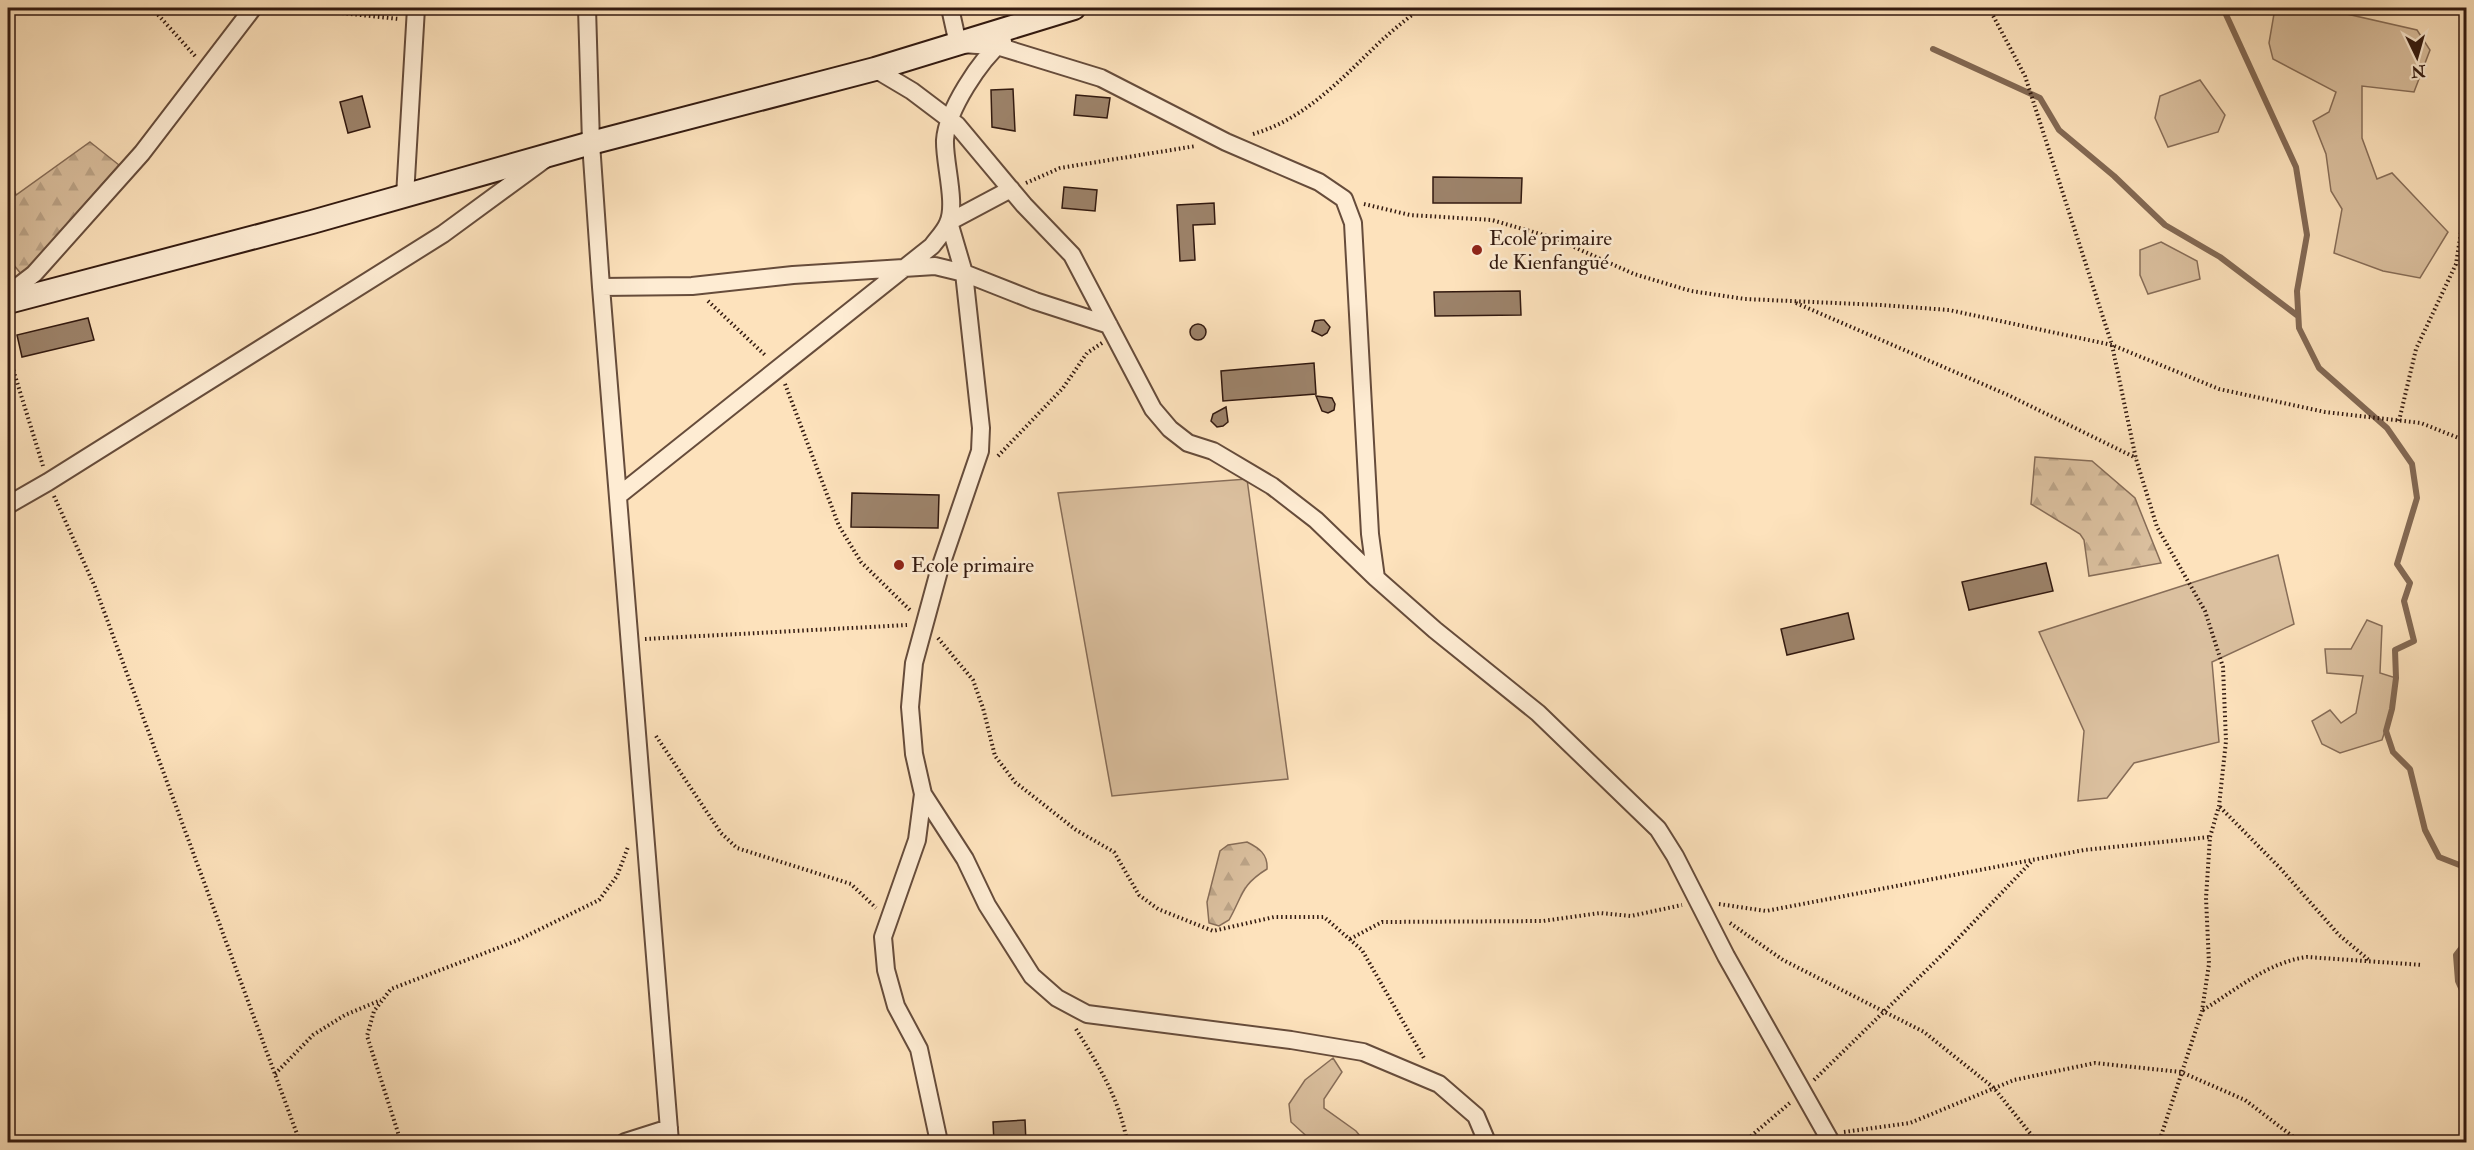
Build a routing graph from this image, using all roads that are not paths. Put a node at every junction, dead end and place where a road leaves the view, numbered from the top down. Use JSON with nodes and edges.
{"nodes":[{"id":1,"x":253,"y":8,"type":"edge"},
{"id":2,"x":587,"y":8,"type":"edge"},
{"id":3,"x":950,"y":8,"type":"edge"},
{"id":4,"x":1074,"y":8,"type":"edge"},
{"id":5,"x":415,"y":14,"type":"edge"},
{"id":6,"x":1022,"y":25,"type":"junction"},
{"id":7,"x":958,"y":44,"type":"junction"},
{"id":8,"x":997,"y":46,"type":"junction"},
{"id":9,"x":875,"y":69,"type":"junction"},
{"id":10,"x":949,"y":119,"type":"junction"},
{"id":11,"x":591,"y":143,"type":"junction"},
{"id":12,"x":554,"y":153,"type":"junction"},
{"id":13,"x":1011,"y":189,"type":"junction"},
{"id":14,"x":405,"y":196,"type":"junction"},
{"id":15,"x":949,"y":222,"type":"junction"},
{"id":16,"x":904,"y":269,"type":"junction"},
{"id":17,"x":964,"y":273,"type":"junction"},
{"id":18,"x":601,"y":287,"type":"junction"},
{"id":19,"x":8,"y":294,"type":"edge"},
{"id":20,"x":8,"y":302,"type":"edge"},
{"id":21,"x":1111,"y":330,"type":"junction"},
{"id":22,"x":618,"y":496,"type":"junction"},
{"id":23,"x":8,"y":505,"type":"edge"},
{"id":24,"x":1376,"y":579,"type":"junction"},
{"id":25,"x":923,"y":794,"type":"junction"},
{"id":26,"x":670,"y":1135,"type":"edge"},
{"id":27,"x":1829,"y":1138,"type":"edge"},
{"id":28,"x":625,"y":1143,"type":"edge"},
{"id":29,"x":939,"y":1143,"type":"edge"},
{"id":30,"x":1487,"y":1143,"type":"edge"}],
"edges":[{"from":1,"to":19,"type":"street"},
{"from":2,"to":11,"type":"street"},
{"from":3,"to":7,"type":"street"},
{"from":4,"to":6,"type":"main road"},
{"from":5,"to":14,"type":"street"},
{"from":6,"to":7,"type":"main road"},
{"from":6,"to":8,"type":"street"},
{"from":7,"to":8,"type":"street"},
{"from":7,"to":9,"type":"main road"},
{"from":8,"to":10,"type":"street"},
{"from":8,"to":24,"type":"street"},
{"from":9,"to":10,"type":"street"},
{"from":9,"to":11,"type":"main road"},
{"from":10,"to":13,"type":"street"},
{"from":10,"to":15,"type":"street"},
{"from":11,"to":12,"type":"main road"},
{"from":11,"to":18,"type":"street"},
{"from":12,"to":14,"type":"main road"},
{"from":12,"to":23,"type":"street"},
{"from":13,"to":15,"type":"street"},
{"from":13,"to":21,"type":"street"},
{"from":14,"to":20,"type":"main road"},
{"from":15,"to":16,"type":"street"},
{"from":15,"to":17,"type":"street"},
{"from":16,"to":17,"type":"street"},
{"from":16,"to":18,"type":"street"},
{"from":16,"to":22,"type":"street"},
{"from":17,"to":21,"type":"street"},
{"from":17,"to":25,"type":"street"},
{"from":18,"to":22,"type":"street"},
{"from":21,"to":24,"type":"street"},
{"from":22,"to":26,"type":"street"},
{"from":24,"to":27,"type":"street"},
{"from":25,"to":29,"type":"street"},
{"from":25,"to":30,"type":"street"},
{"from":26,"to":28,"type":"street"}]}
